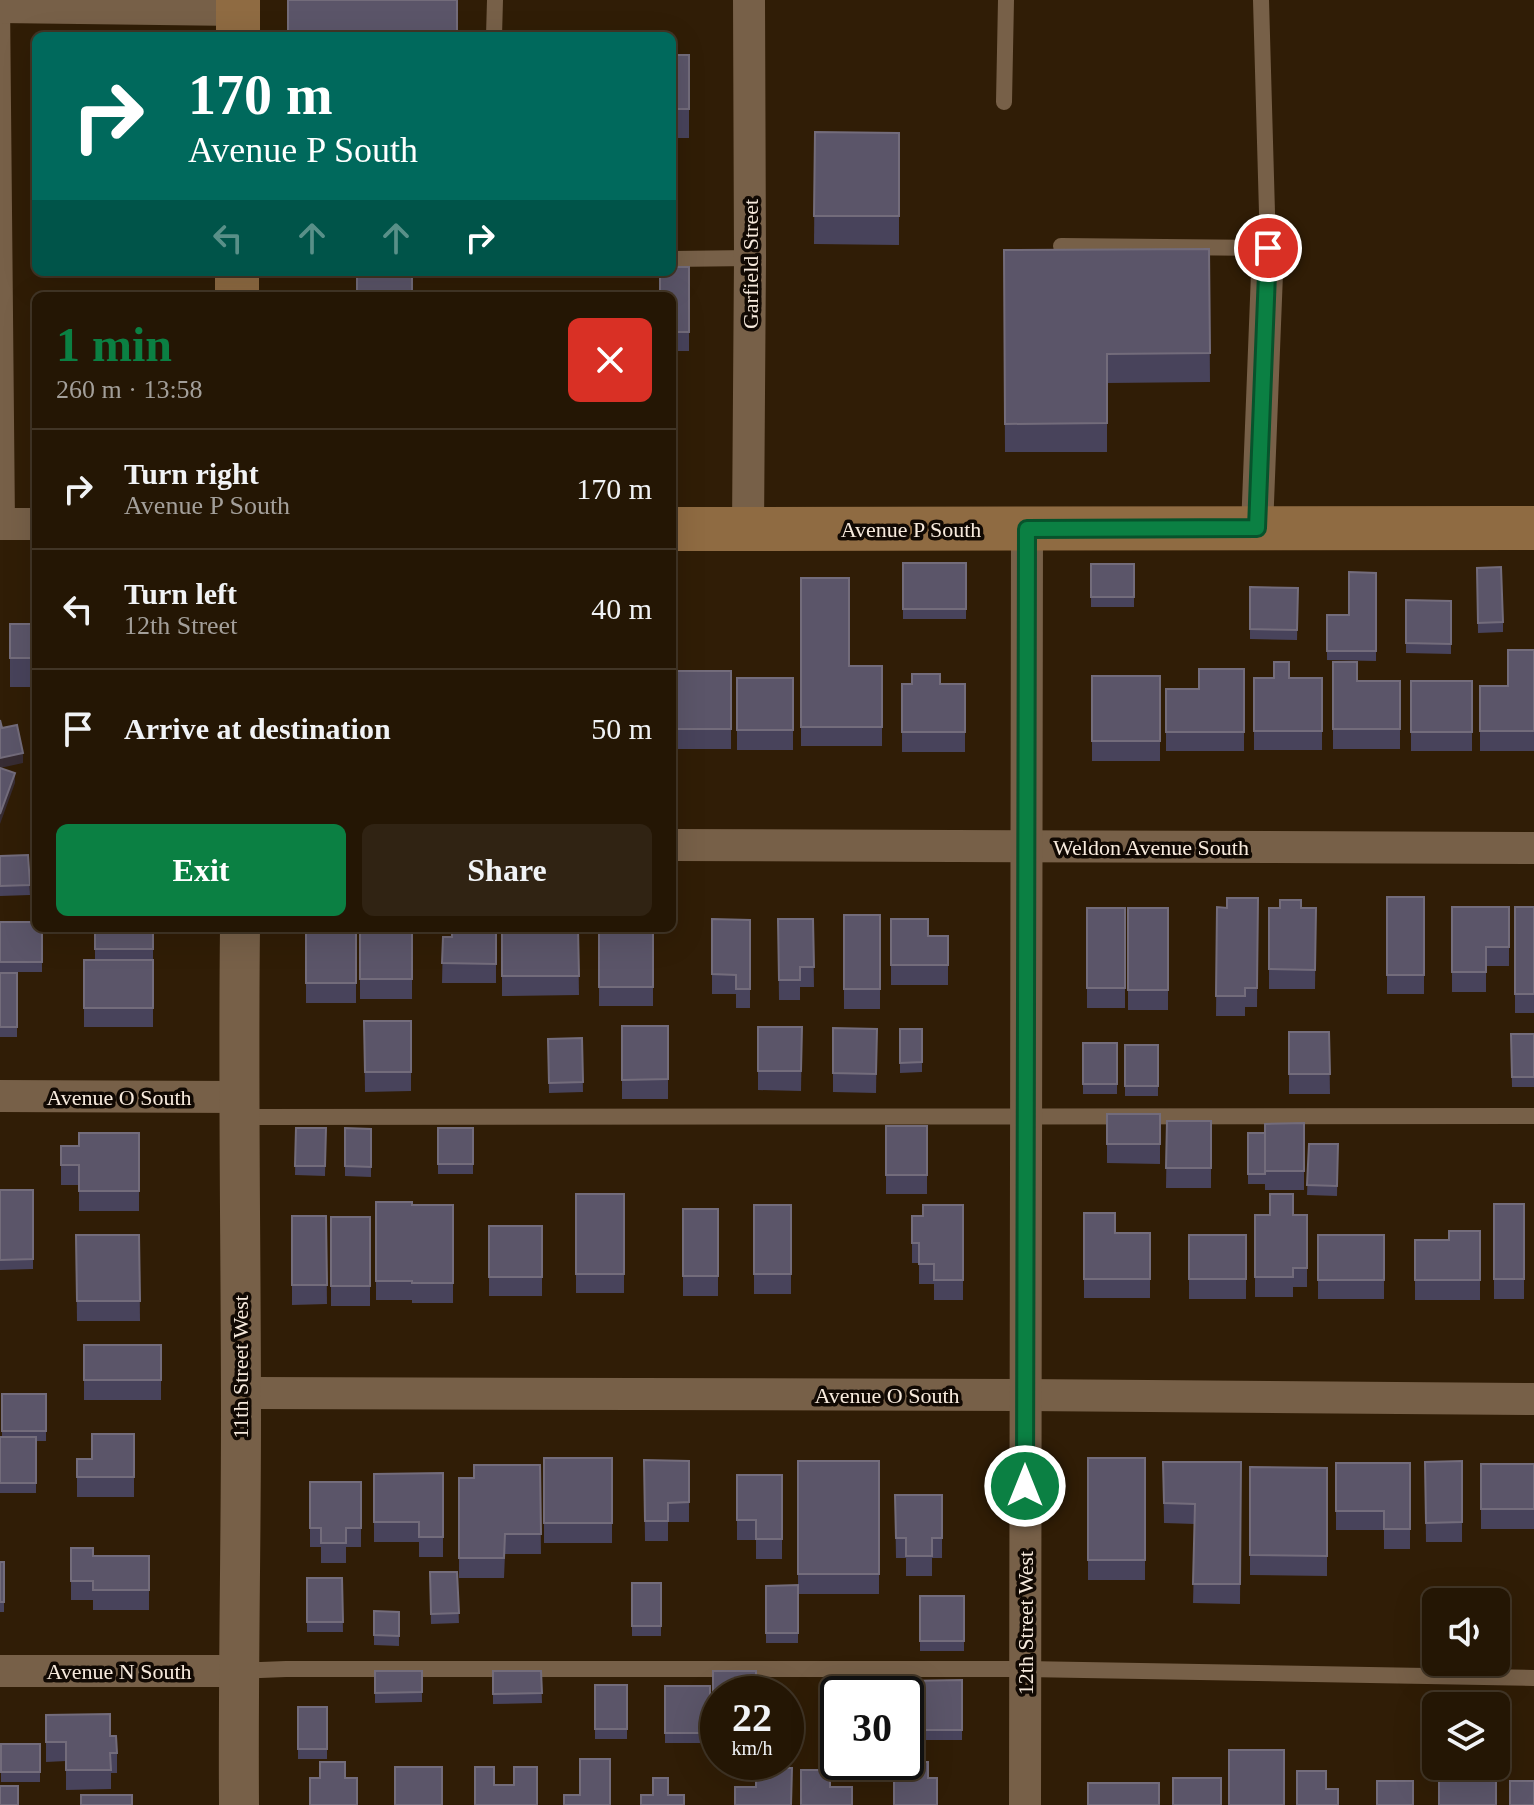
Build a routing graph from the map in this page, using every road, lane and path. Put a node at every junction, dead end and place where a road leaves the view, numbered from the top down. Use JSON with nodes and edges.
{"nodes":[{"id":1,"x":495,"y":0,"type":"edge"},
{"id":2,"x":749,"y":0,"type":"edge"},
{"id":3,"x":1006,"y":0,"type":"edge"},
{"id":4,"x":1261,"y":0,"type":"edge"},
{"id":5,"x":1,"y":5,"type":"edge"},
{"id":6,"x":238,"y":15,"type":"edge"},
{"id":7,"x":494,"y":32,"type":"edge"},
{"id":8,"x":1004,"y":102,"type":"dead end"},
{"id":9,"x":1061,"y":246,"type":"edge"},
{"id":10,"x":1268,"y":248,"type":"junction"},
{"id":11,"x":750,"y":258,"type":"junction"},
{"id":12,"x":676,"y":259,"type":"edge"},
{"id":13,"x":2,"y":260,"type":"edge"},
{"id":14,"x":14,"y":524,"type":"edge"},
{"id":15,"x":1257,"y":528,"type":"junction"},
{"id":16,"x":1534,"y":528,"type":"edge"},
{"id":17,"x":676,"y":529,"type":"edge"},
{"id":18,"x":748,"y":529,"type":"junction"},
{"id":19,"x":1027,"y":529,"type":"junction"},
{"id":20,"x":676,"y":845,"type":"edge"},
{"id":21,"x":1027,"y":847,"type":"junction"},
{"id":22,"x":1534,"y":848,"type":"edge"},
{"id":23,"x":240,"y":932,"type":"edge"},
{"id":24,"x":0,"y":1096,"type":"edge"},
{"id":25,"x":238,"y":1107,"type":"junction"},
{"id":26,"x":1026,"y":1116,"type":"junction"},
{"id":27,"x":1534,"y":1116,"type":"edge"},
{"id":28,"x":241,"y":1393,"type":"junction"},
{"id":29,"x":1025,"y":1395,"type":"junction"},
{"id":30,"x":1534,"y":1399,"type":"edge"},
{"id":31,"x":1025,"y":1669,"type":"junction"},
{"id":32,"x":0,"y":1671,"type":"edge"},
{"id":33,"x":238,"y":1671,"type":"junction"},
{"id":34,"x":1534,"y":1678,"type":"edge"},
{"id":35,"x":239,"y":1805,"type":"edge"},
{"id":36,"x":1025,"y":1805,"type":"edge"}],
"edges":[{"from":1,"to":7,"type":"lane"},
{"from":2,"to":11,"type":"street","name":"Garfield Street"},
{"from":3,"to":8,"type":"lane"},
{"from":4,"to":10,"type":"lane"},
{"from":5,"to":6,"type":"street"},
{"from":5,"to":13,"type":"lane"},
{"from":9,"to":10,"type":"lane"},
{"from":10,"to":15,"type":"street"},
{"from":11,"to":12,"type":"lane"},
{"from":11,"to":18,"type":"street","name":"Garfield Street"},
{"from":13,"to":14,"type":"lane"},
{"from":15,"to":16,"type":"main road","name":"Avenue P South"},
{"from":15,"to":19,"type":"main road","name":"Avenue P South"},
{"from":17,"to":18,"type":"main road","name":"Avenue P South"},
{"from":18,"to":19,"type":"main road","name":"Avenue P South"},
{"from":19,"to":21,"type":"street","name":"12th Street West"},
{"from":20,"to":21,"type":"street","name":"Weldon Avenue South"},
{"from":21,"to":22,"type":"street","name":"Weldon Avenue South"},
{"from":21,"to":26,"type":"street","name":"12th Street West"},
{"from":23,"to":25,"type":"street","name":"11th Street West"},
{"from":24,"to":25,"type":"street","name":"Avenue O South"},
{"from":25,"to":26,"type":"lane"},
{"from":25,"to":28,"type":"street","name":"11th Street West"},
{"from":26,"to":27,"type":"lane"},
{"from":26,"to":29,"type":"street","name":"12th Street West"},
{"from":28,"to":29,"type":"street","name":"Avenue O South"},
{"from":28,"to":33,"type":"street","name":"11th Street West"},
{"from":29,"to":30,"type":"street","name":"Avenue O South"},
{"from":29,"to":31,"type":"street","name":"12th Street West"},
{"from":31,"to":33,"type":"lane"},
{"from":31,"to":34,"type":"lane"},
{"from":31,"to":36,"type":"street","name":"12th Street West"},
{"from":32,"to":33,"type":"street","name":"Avenue N South"},
{"from":33,"to":35,"type":"street","name":"11th Street West"}]}
